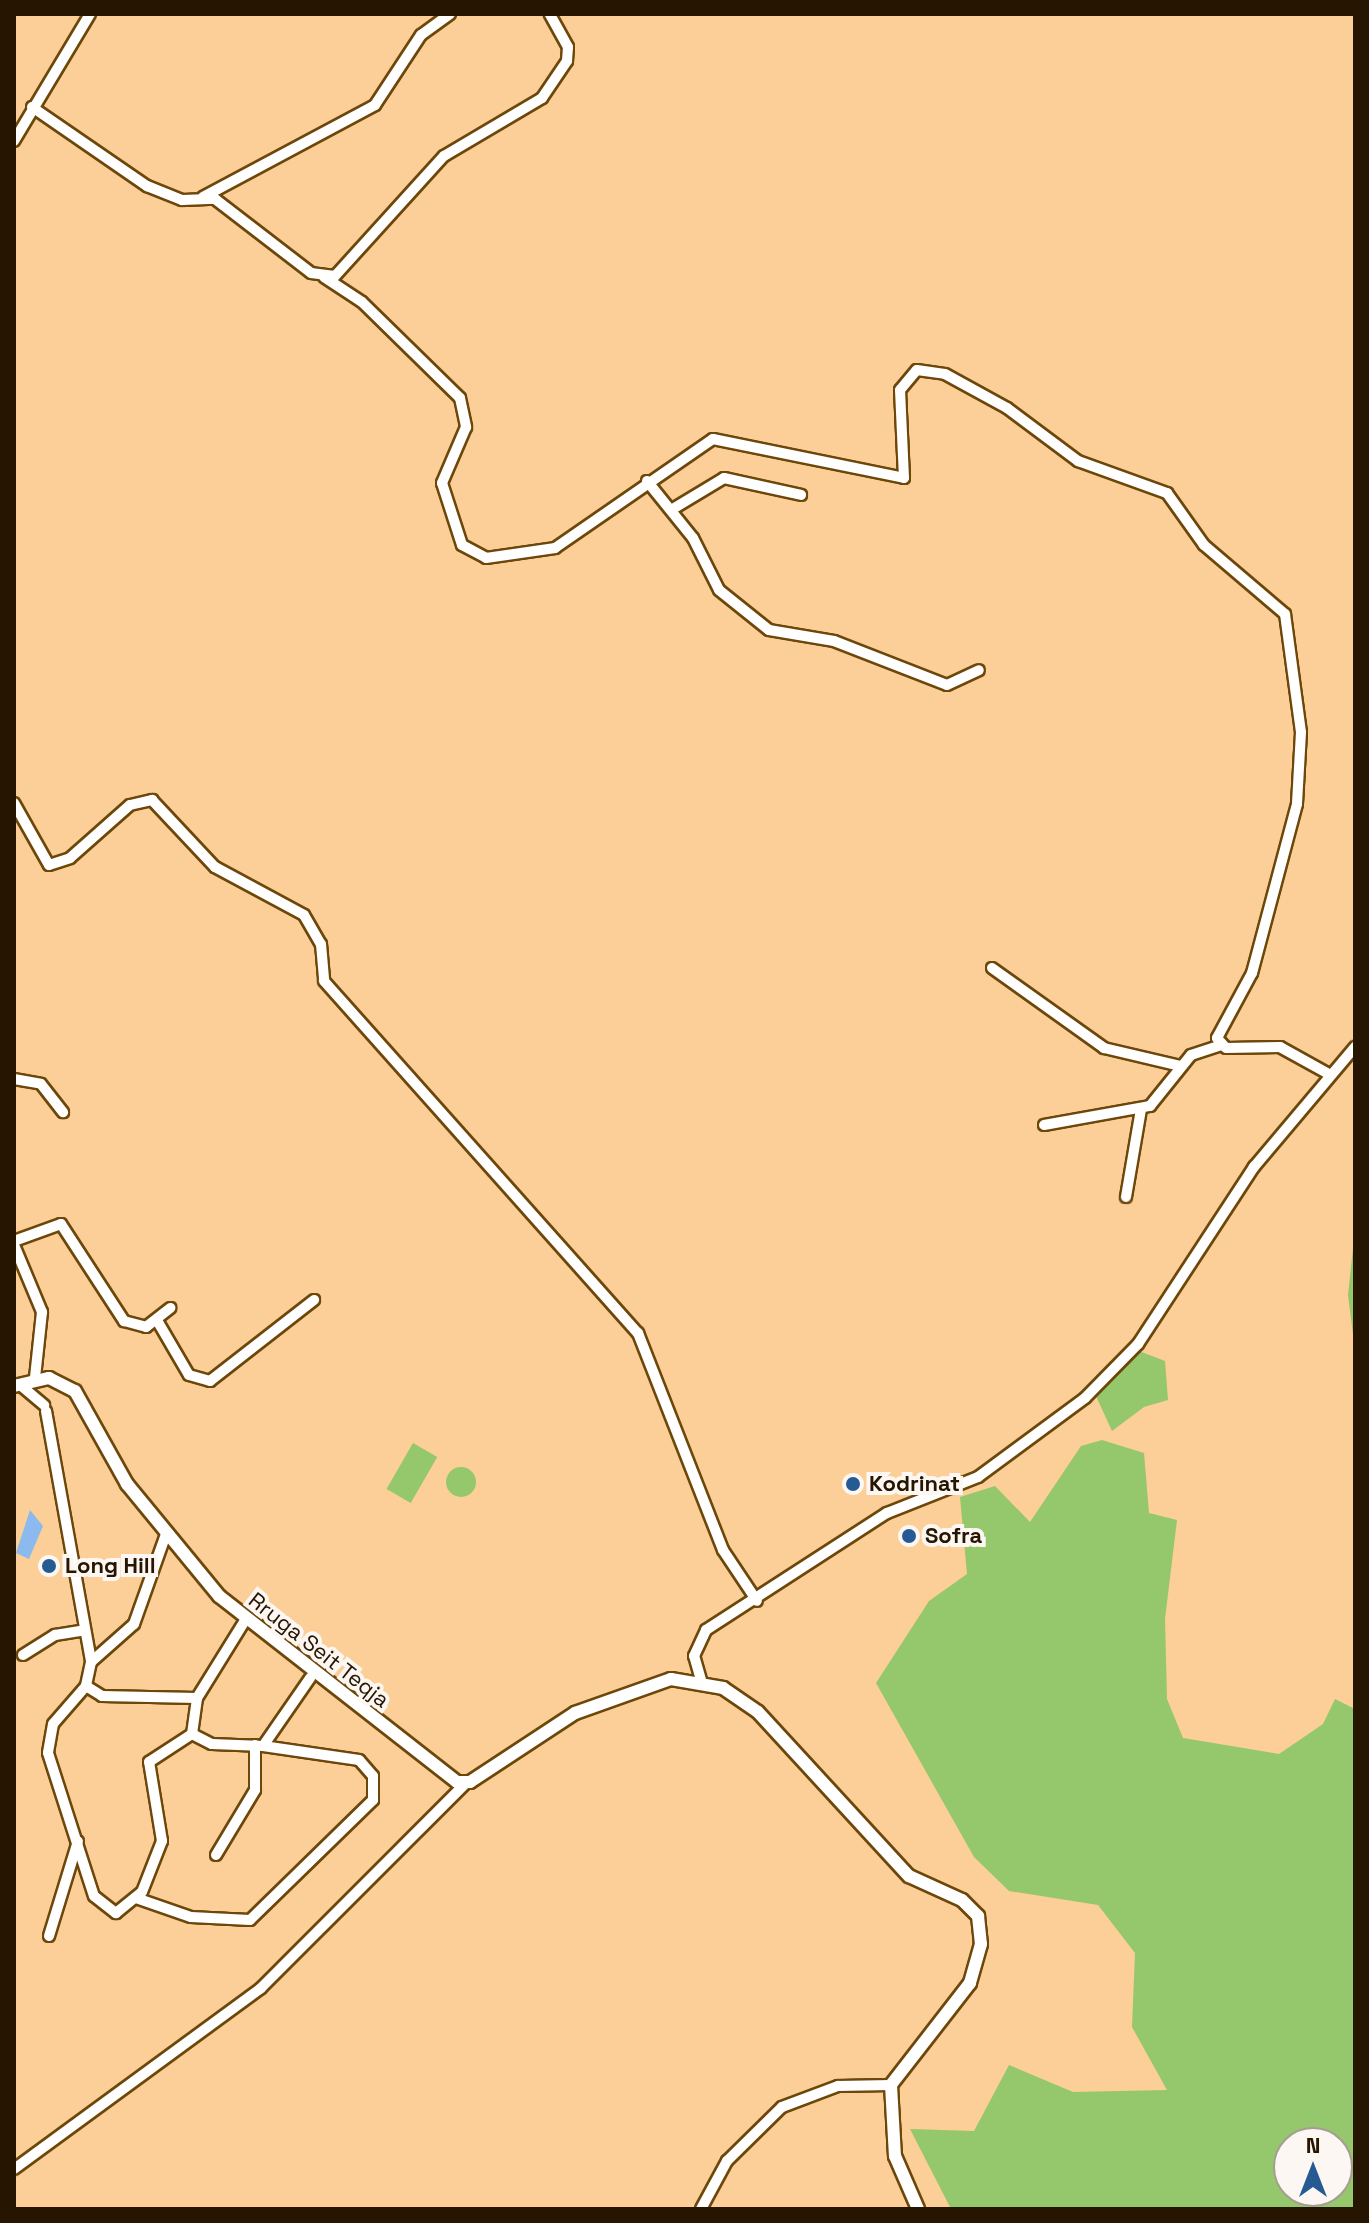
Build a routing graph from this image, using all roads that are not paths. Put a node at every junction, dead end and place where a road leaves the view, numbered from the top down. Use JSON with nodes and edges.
{"nodes":[{"id":1,"x":90,"y":14,"type":"edge"},
{"id":2,"x":450,"y":14,"type":"edge"},
{"id":3,"x":550,"y":14,"type":"edge"},
{"id":4,"x":32,"y":107,"type":"junction"},
{"id":5,"x":14,"y":141,"type":"edge"},
{"id":6,"x":201,"y":198,"type":"junction"},
{"id":7,"x":324,"y":277,"type":"junction"},
{"id":8,"x":647,"y":481,"type":"junction"},
{"id":9,"x":801,"y":495,"type":"dead end"},
{"id":10,"x":671,"y":510,"type":"junction"},
{"id":11,"x":979,"y":670,"type":"dead end"},
{"id":12,"x":14,"y":803,"type":"edge"},
{"id":13,"x":992,"y":968,"type":"dead end"},
{"id":14,"x":1221,"y":1045,"type":"junction"},
{"id":15,"x":1355,"y":1047,"type":"edge"},
{"id":16,"x":1180,"y":1066,"type":"junction"},
{"id":17,"x":1329,"y":1074,"type":"junction"},
{"id":18,"x":14,"y":1079,"type":"edge"},
{"id":19,"x":1141,"y":1109,"type":"junction"},
{"id":20,"x":63,"y":1112,"type":"dead end"},
{"id":21,"x":1044,"y":1125,"type":"dead end"},
{"id":22,"x":1126,"y":1197,"type":"dead end"},
{"id":23,"x":14,"y":1243,"type":"edge"},
{"id":24,"x":314,"y":1300,"type":"dead end"},
{"id":25,"x":170,"y":1308,"type":"dead end"},
{"id":26,"x":158,"y":1322,"type":"junction"},
{"id":27,"x":35,"y":1378,"type":"junction"},
{"id":28,"x":17,"y":1385,"type":"edge"},
{"id":29,"x":166,"y":1534,"type":"junction"},
{"id":30,"x":757,"y":1601,"type":"junction"},
{"id":31,"x":246,"y":1619,"type":"junction"},
{"id":32,"x":85,"y":1630,"type":"junction"},
{"id":33,"x":23,"y":1655,"type":"dead end"},
{"id":34,"x":91,"y":1662,"type":"junction"},
{"id":35,"x":310,"y":1678,"type":"dead end"},
{"id":36,"x":701,"y":1680,"type":"junction"},
{"id":37,"x":86,"y":1686,"type":"junction"},
{"id":38,"x":197,"y":1698,"type":"junction"},
{"id":39,"x":192,"y":1734,"type":"junction"},
{"id":40,"x":259,"y":1746,"type":"junction"},
{"id":41,"x":466,"y":1783,"type":"junction"},
{"id":42,"x":79,"y":1839,"type":"junction"},
{"id":43,"x":216,"y":1855,"type":"dead end"},
{"id":44,"x":136,"y":1898,"type":"junction"},
{"id":45,"x":49,"y":1936,"type":"dead end"},
{"id":46,"x":891,"y":2085,"type":"junction"},
{"id":47,"x":14,"y":2169,"type":"edge"},
{"id":48,"x":701,"y":2209,"type":"edge"},
{"id":49,"x":918,"y":2209,"type":"edge"}],
"edges":[{"from":1,"to":4,"type":"street"},
{"from":2,"to":6,"type":"street"},
{"from":3,"to":7,"type":"street"},
{"from":4,"to":5,"type":"street"},
{"from":4,"to":6,"type":"street"},
{"from":6,"to":7,"type":"street"},
{"from":7,"to":8,"type":"street"},
{"from":8,"to":10,"type":"street"},
{"from":8,"to":14,"type":"street"},
{"from":9,"to":10,"type":"street"},
{"from":10,"to":11,"type":"street"},
{"from":12,"to":30,"type":"street"},
{"from":13,"to":16,"type":"street"},
{"from":14,"to":16,"type":"street"},
{"from":14,"to":17,"type":"street"},
{"from":15,"to":17,"type":"street"},
{"from":16,"to":19,"type":"street"},
{"from":17,"to":30,"type":"street"},
{"from":18,"to":20,"type":"street"},
{"from":19,"to":21,"type":"street"},
{"from":19,"to":22,"type":"street"},
{"from":23,"to":26,"type":"street"},
{"from":23,"to":27,"type":"street"},
{"from":24,"to":26,"type":"street"},
{"from":25,"to":26,"type":"street"},
{"from":27,"to":28,"type":"main road"},
{"from":27,"to":29,"type":"main road","name":"Rruga Seit Teqja"},
{"from":28,"to":32,"type":"street"},
{"from":29,"to":31,"type":"main road","name":"Rruga Seit Teqja"},
{"from":29,"to":34,"type":"street"},
{"from":30,"to":36,"type":"street"},
{"from":31,"to":38,"type":"street"},
{"from":31,"to":41,"type":"main road","name":"Rruga Seit Teqja"},
{"from":32,"to":33,"type":"street"},
{"from":32,"to":34,"type":"street"},
{"from":34,"to":37,"type":"street"},
{"from":35,"to":40,"type":"street"},
{"from":36,"to":41,"type":"main road"},
{"from":36,"to":46,"type":"main road"},
{"from":37,"to":38,"type":"street"},
{"from":37,"to":42,"type":"street"},
{"from":38,"to":39,"type":"street"},
{"from":39,"to":40,"type":"street"},
{"from":39,"to":44,"type":"street"},
{"from":40,"to":43,"type":"street"},
{"from":40,"to":44,"type":"street"},
{"from":41,"to":47,"type":"street"},
{"from":42,"to":44,"type":"street"},
{"from":42,"to":45,"type":"street"},
{"from":46,"to":48,"type":"street"},
{"from":46,"to":49,"type":"main road"}]}
